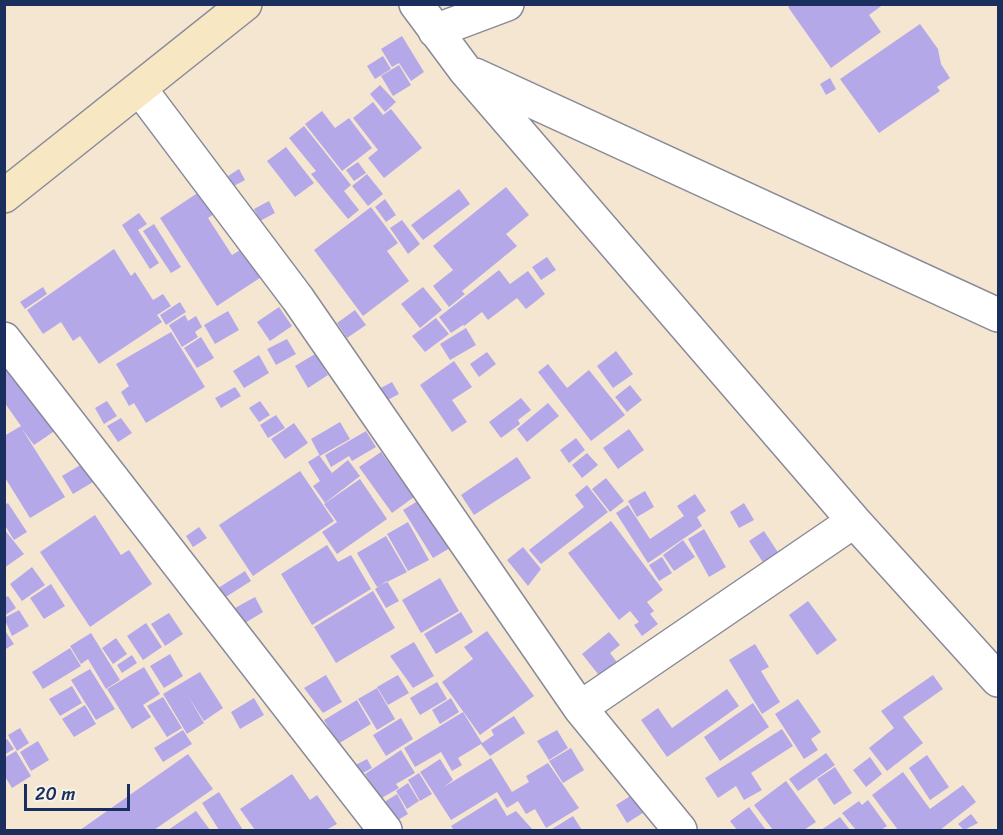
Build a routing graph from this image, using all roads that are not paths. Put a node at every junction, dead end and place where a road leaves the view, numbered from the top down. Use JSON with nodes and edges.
{"nodes":[{"id":1,"x":245,"y":4,"type":"edge"},
{"id":2,"x":416,"y":4,"type":"edge"},
{"id":3,"x":507,"y":4,"type":"edge"},
{"id":4,"x":435,"y":31,"type":"junction"},
{"id":5,"x":465,"y":70,"type":"junction"},
{"id":6,"x":140,"y":89,"type":"junction"},
{"id":7,"x":4,"y":196,"type":"edge"},
{"id":8,"x":999,"y":315,"type":"edge"},
{"id":9,"x":4,"y":339,"type":"edge"},
{"id":10,"x":854,"y":521,"type":"junction"},
{"id":11,"x":999,"y":680,"type":"edge"},
{"id":12,"x":580,"y":708,"type":"junction"},
{"id":13,"x":385,"y":831,"type":"edge"},
{"id":14,"x":680,"y":831,"type":"edge"}],
"edges":[{"from":1,"to":6,"type":"street"},
{"from":2,"to":4,"type":"street"},
{"from":3,"to":4,"type":"street"},
{"from":4,"to":5,"type":"street"},
{"from":5,"to":8,"type":"street"},
{"from":5,"to":10,"type":"street"},
{"from":6,"to":7,"type":"street"},
{"from":6,"to":12,"type":"street"},
{"from":9,"to":13,"type":"street"},
{"from":10,"to":11,"type":"street"},
{"from":10,"to":12,"type":"street"},
{"from":12,"to":14,"type":"street"}]}
